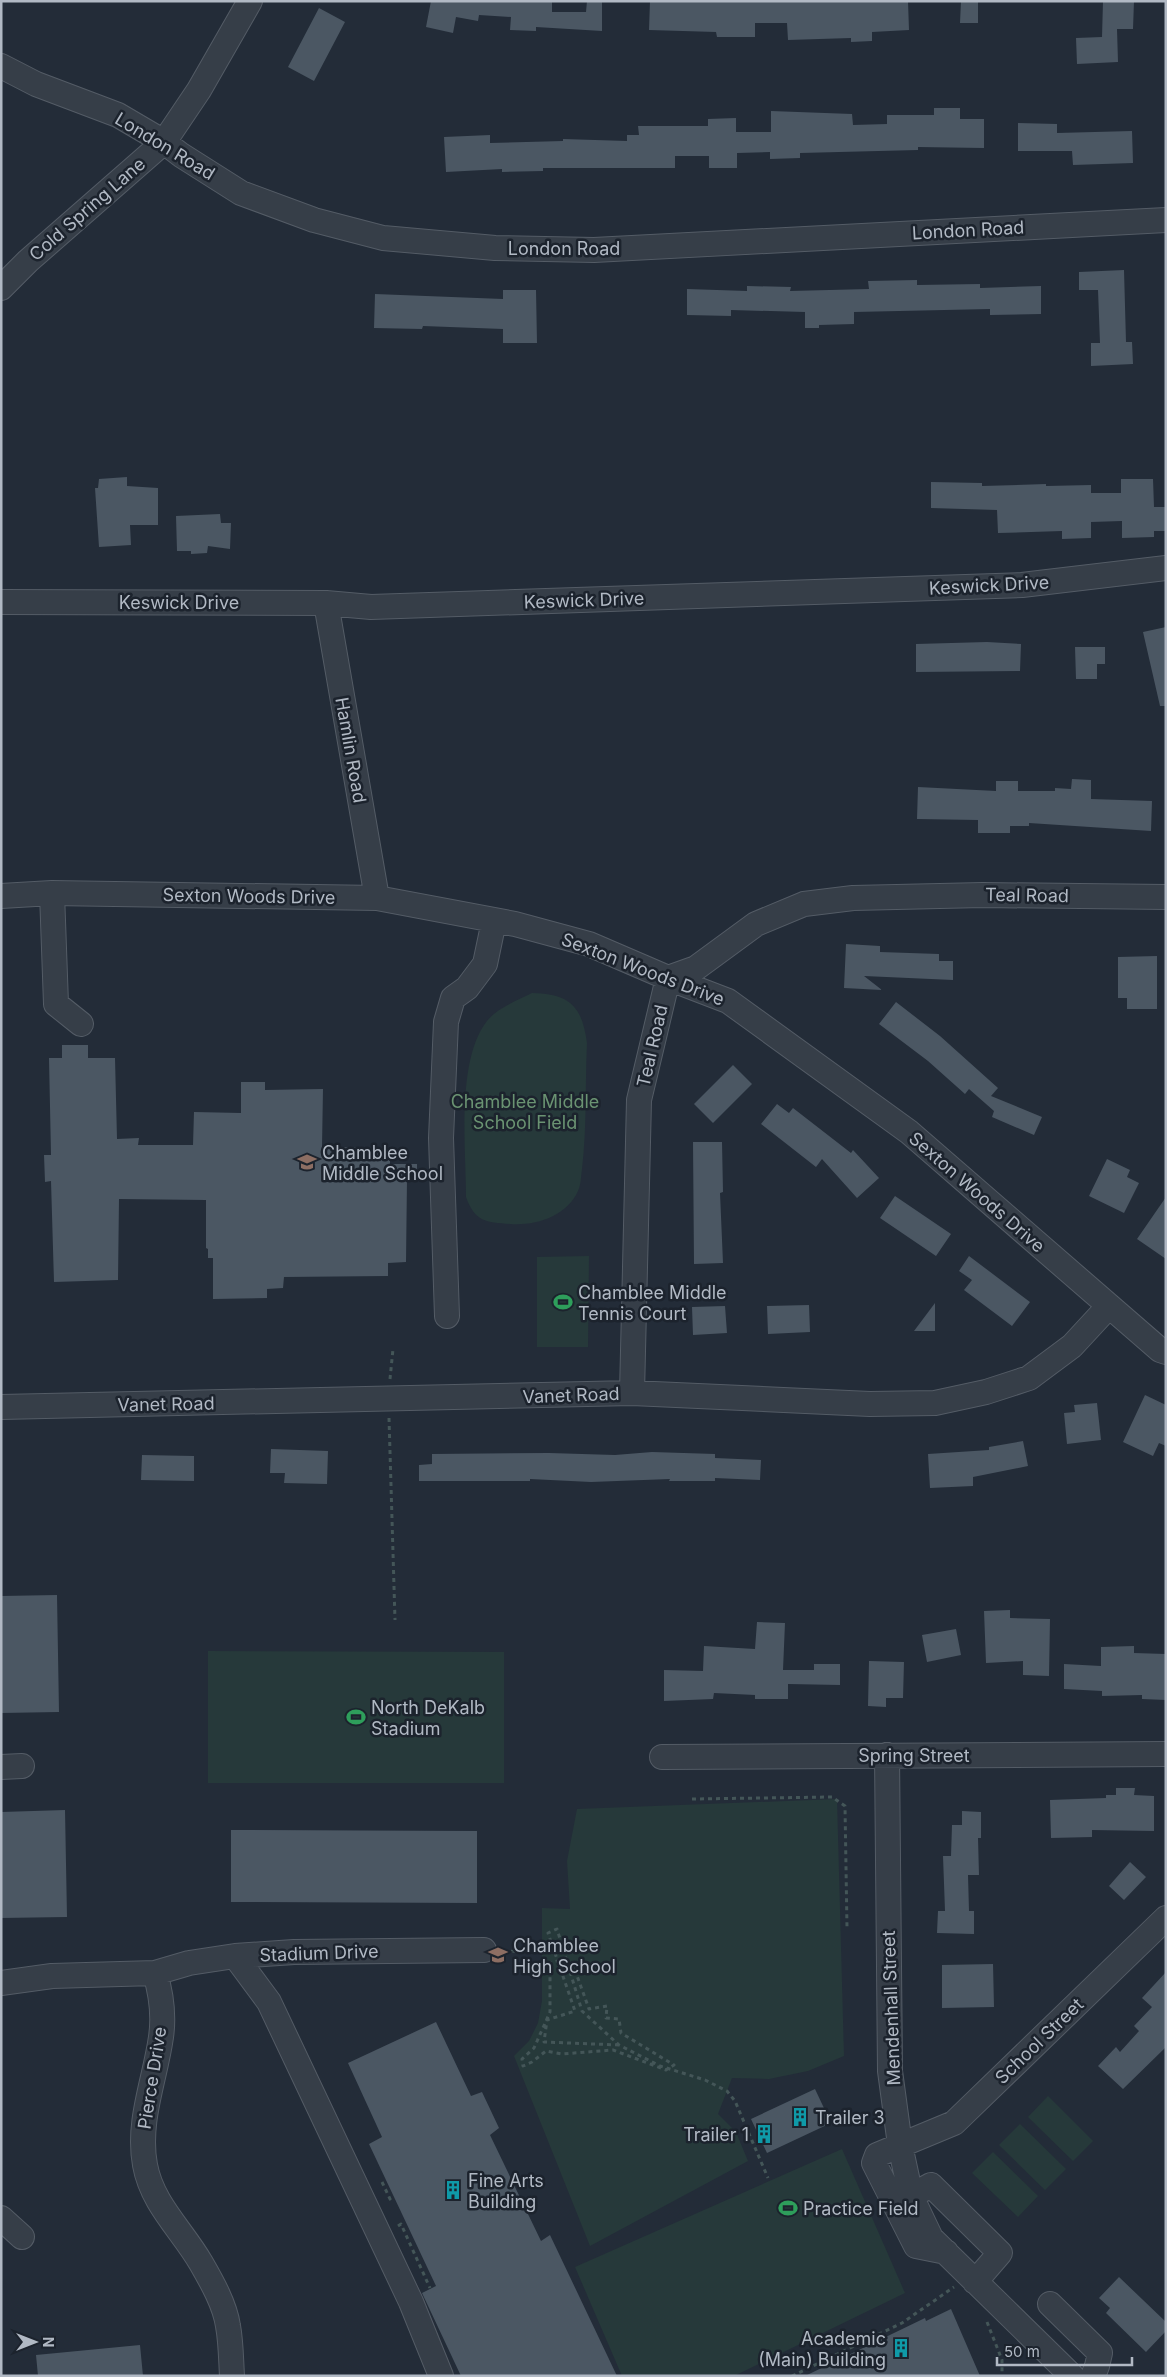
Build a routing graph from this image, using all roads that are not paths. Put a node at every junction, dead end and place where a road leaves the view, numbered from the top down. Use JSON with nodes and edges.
{"nodes":[{"id":1,"x":250,"y":1,"type":"edge"},
{"id":2,"x":1,"y":66,"type":"edge"},
{"id":3,"x":164,"y":142,"type":"junction"},
{"id":4,"x":1166,"y":220,"type":"edge"},
{"id":5,"x":1,"y":288,"type":"edge"},
{"id":6,"x":1166,"y":568,"type":"edge"},
{"id":7,"x":1,"y":602,"type":"edge"},
{"id":8,"x":326,"y":603,"type":"junction"},
{"id":9,"x":52,"y":893,"type":"junction"},
{"id":10,"x":1,"y":896,"type":"edge"},
{"id":11,"x":1166,"y":897,"type":"edge"},
{"id":12,"x":377,"y":898,"type":"junction"},
{"id":13,"x":494,"y":921,"type":"junction"},
{"id":14,"x":668,"y":978,"type":"junction"},
{"id":15,"x":80,"y":1024,"type":"dead end"},
{"id":16,"x":1109,"y":1306,"type":"junction"},
{"id":17,"x":447,"y":1316,"type":"dead end"},
{"id":18,"x":1166,"y":1352,"type":"edge"},
{"id":19,"x":632,"y":1393,"type":"junction"},
{"id":20,"x":1,"y":1407,"type":"edge"},
{"id":21,"x":1166,"y":1754,"type":"edge"},
{"id":22,"x":887,"y":1755,"type":"junction"},
{"id":23,"x":662,"y":1757,"type":"dead end"},
{"id":24,"x":1166,"y":1918,"type":"edge"},
{"id":25,"x":484,"y":1950,"type":"road end"},
{"id":26,"x":236,"y":1956,"type":"junction"},
{"id":27,"x":155,"y":1973,"type":"junction"},
{"id":28,"x":1,"y":1983,"type":"edge"},
{"id":29,"x":900,"y":2145,"type":"junction"},
{"id":30,"x":921,"y":2190,"type":"junction"},
{"id":31,"x":1,"y":2218,"type":"edge"},
{"id":32,"x":22,"y":2237,"type":"dead end"},
{"id":33,"x":946,"y":2252,"type":"junction"},
{"id":34,"x":965,"y":2284,"type":"junction"},
{"id":35,"x":1050,"y":2304,"type":"dead end"},
{"id":36,"x":232,"y":2376,"type":"edge"},
{"id":37,"x":441,"y":2376,"type":"edge"},
{"id":38,"x":1072,"y":2376,"type":"edge"},
{"id":39,"x":1092,"y":2376,"type":"edge"}],
"edges":[{"from":1,"to":3,"type":"street","name":"Cold Spring Lane"},
{"from":2,"to":3,"type":"street","name":"London Road"},
{"from":3,"to":4,"type":"street","name":"London Road"},
{"from":3,"to":5,"type":"street","name":"Cold Spring Lane"},
{"from":6,"to":8,"type":"street","name":"Keswick Drive"},
{"from":7,"to":8,"type":"street","name":"Keswick Drive"},
{"from":8,"to":12,"type":"street","name":"Hamlin Road"},
{"from":9,"to":10,"type":"street","name":"Sexton Woods Drive"},
{"from":9,"to":12,"type":"street","name":"Sexton Woods Drive"},
{"from":9,"to":15,"type":"street"},
{"from":11,"to":14,"type":"street","name":"Teal Road"},
{"from":12,"to":13,"type":"street","name":"Sexton Woods Drive"},
{"from":13,"to":14,"type":"street","name":"Sexton Woods Drive"},
{"from":13,"to":17,"type":"street"},
{"from":14,"to":16,"type":"street","name":"Sexton Woods Drive"},
{"from":14,"to":19,"type":"street","name":"Teal Road"},
{"from":16,"to":18,"type":"street","name":"Sexton Woods Drive"},
{"from":16,"to":19,"type":"street","name":"Vanet Road"},
{"from":19,"to":20,"type":"street","name":"Vanet Road"},
{"from":21,"to":22,"type":"street","name":"Spring Street"},
{"from":22,"to":23,"type":"street","name":"Spring Street"},
{"from":22,"to":29,"type":"street","name":"Mendenhall Street"},
{"from":24,"to":29,"type":"street","name":"School Street"},
{"from":25,"to":26,"type":"street","name":"Stadium Drive"},
{"from":26,"to":27,"type":"street","name":"Stadium Drive"},
{"from":26,"to":37,"type":"street"},
{"from":27,"to":28,"type":"street"},
{"from":27,"to":36,"type":"street","name":"Pierce Drive"},
{"from":29,"to":30,"type":"street","name":"Mendenhall Street"},
{"from":29,"to":33,"type":"street","name":"School Street"},
{"from":30,"to":33,"type":"street","name":"Mendenhall Street"},
{"from":30,"to":34,"type":"street"},
{"from":31,"to":32,"type":"street"},
{"from":33,"to":34,"type":"street","name":"Mendenhall Street"},
{"from":34,"to":38,"type":"street","name":"Mendenhall Street"},
{"from":35,"to":39,"type":"street"}]}
